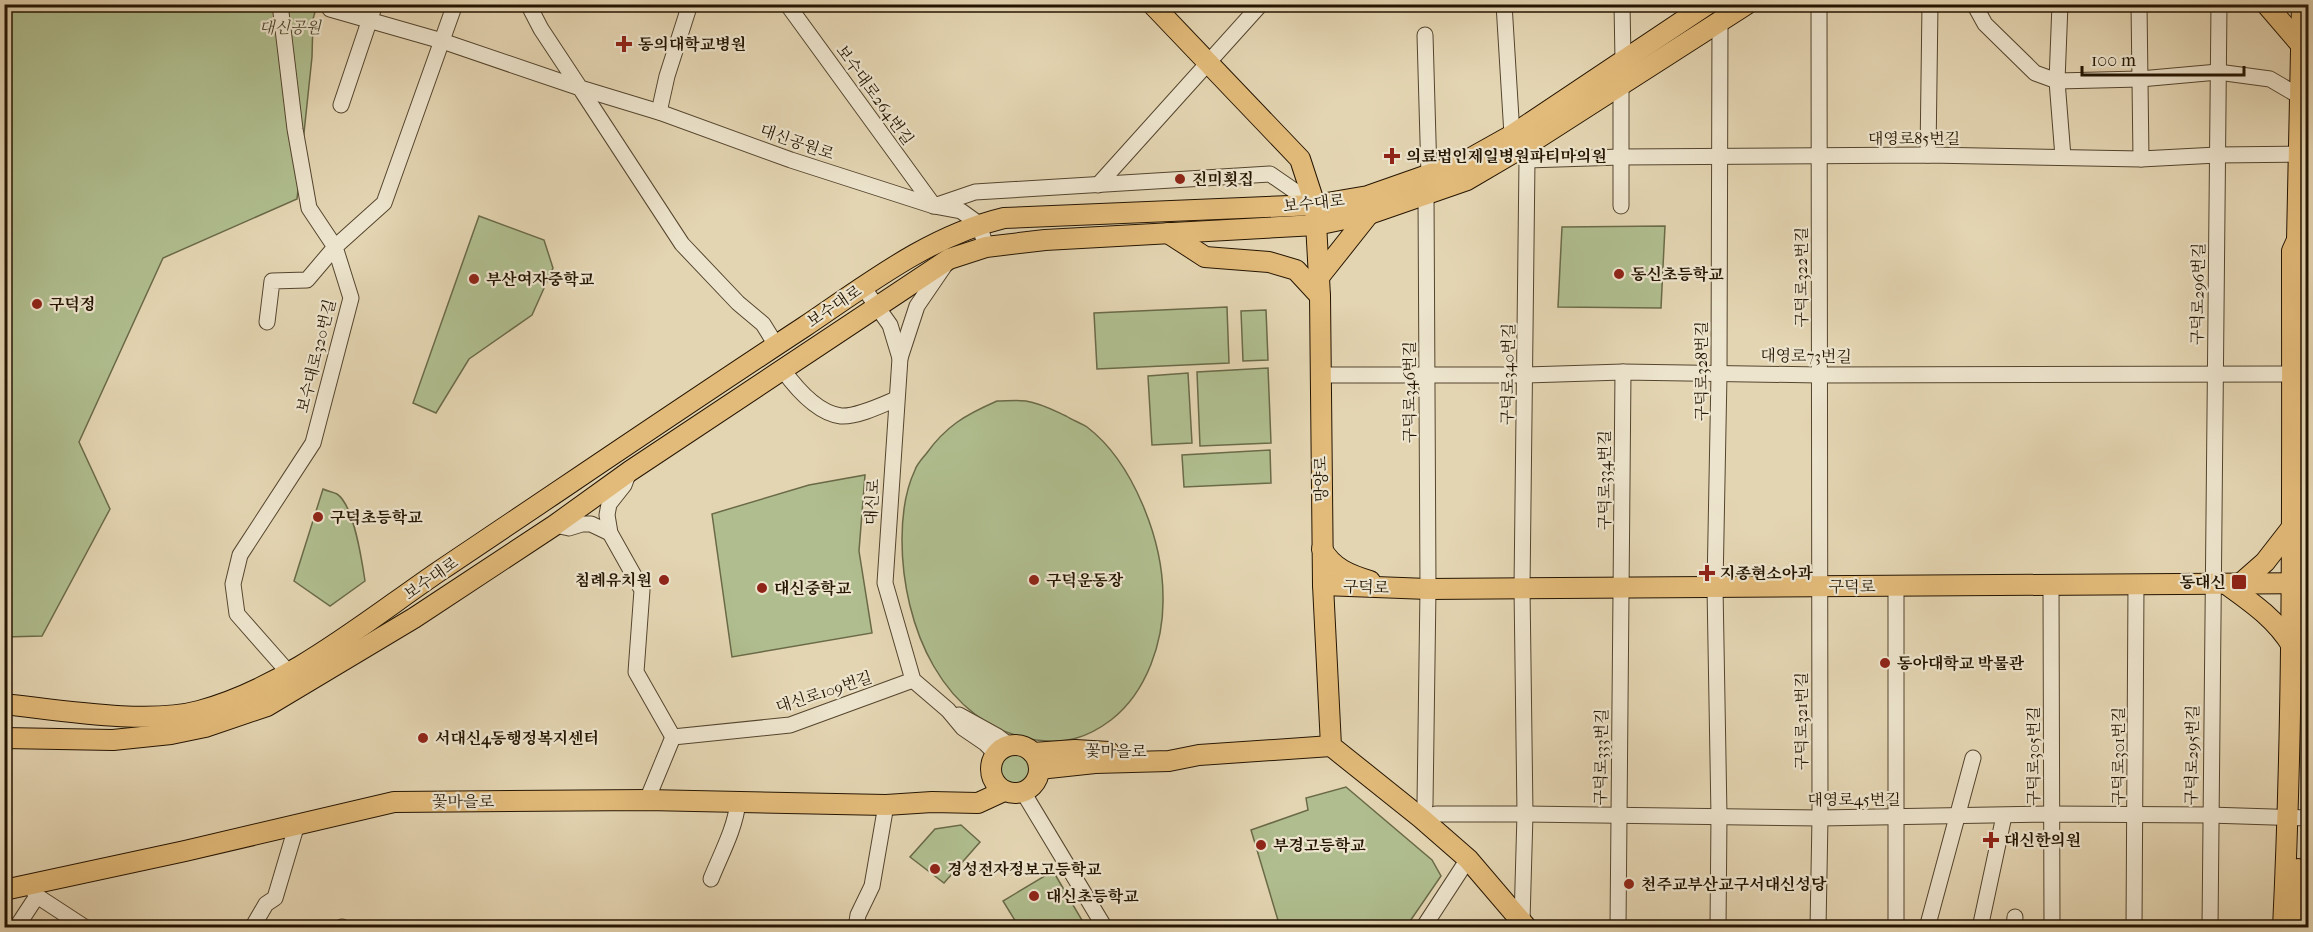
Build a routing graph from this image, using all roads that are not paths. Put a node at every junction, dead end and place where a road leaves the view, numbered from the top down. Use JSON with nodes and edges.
{"nodes":[{"id":1,"x":280,"y":4,"type":"edge"},
{"id":2,"x":375,"y":4,"type":"edge"},
{"id":3,"x":455,"y":4,"type":"edge"},
{"id":4,"x":528,"y":4,"type":"edge"},
{"id":5,"x":690,"y":4,"type":"edge"},
{"id":6,"x":787,"y":4,"type":"edge"},
{"id":7,"x":1152,"y":4,"type":"edge"},
{"id":8,"x":1261,"y":4,"type":"edge"},
{"id":9,"x":1504,"y":4,"type":"edge"},
{"id":10,"x":1622,"y":4,"type":"edge"},
{"id":11,"x":1708,"y":4,"type":"edge"},
{"id":12,"x":1747,"y":4,"type":"edge"},
{"id":13,"x":1819,"y":4,"type":"edge"},
{"id":14,"x":1930,"y":4,"type":"edge"},
{"id":15,"x":1974,"y":4,"type":"edge"},
{"id":16,"x":2060,"y":4,"type":"edge"},
{"id":17,"x":2139,"y":4,"type":"edge"},
{"id":18,"x":2219,"y":4,"type":"edge"},
{"id":19,"x":2266,"y":4,"type":"edge"},
{"id":20,"x":2302,"y":4,"type":"edge"},
{"id":21,"x":330,"y":9,"type":"dead end"},
{"id":22,"x":1720,"y":20,"type":"junction"},
{"id":23,"x":369,"y":21,"type":"junction"},
{"id":24,"x":1425,"y":35,"type":"dead end"},
{"id":25,"x":2305,"y":40,"type":"edge"},
{"id":26,"x":442,"y":41,"type":"junction"},
{"id":27,"x":1623,"y":60,"type":"junction"},
{"id":28,"x":1208,"y":62,"type":"junction"},
{"id":29,"x":2218,"y":72,"type":"junction"},
{"id":30,"x":2140,"y":79,"type":"junction"},
{"id":31,"x":2057,"y":81,"type":"junction"},
{"id":32,"x":1621,"y":83,"type":"junction"},
{"id":33,"x":580,"y":88,"type":"junction"},
{"id":34,"x":2305,"y":100,"type":"edge"},
{"id":35,"x":341,"y":105,"type":"dead end"},
{"id":36,"x":659,"y":112,"type":"junction"},
{"id":37,"x":1524,"y":142,"type":"junction"},
{"id":38,"x":2217,"y":154,"type":"junction"},
{"id":39,"x":2305,"y":154,"type":"edge"},
{"id":40,"x":1928,"y":155,"type":"junction"},
{"id":41,"x":1718,"y":156,"type":"junction"},
{"id":42,"x":1819,"y":156,"type":"junction"},
{"id":43,"x":1621,"y":157,"type":"junction"},
{"id":44,"x":2063,"y":157,"type":"junction"},
{"id":45,"x":2141,"y":159,"type":"junction"},
{"id":46,"x":1430,"y":175,"type":"junction"},
{"id":47,"x":1098,"y":184,"type":"junction"},
{"id":48,"x":1426,"y":194,"type":"junction"},
{"id":49,"x":1315,"y":205,"type":"junction"},
{"id":50,"x":934,"y":206,"type":"junction"},
{"id":51,"x":1621,"y":206,"type":"dead end"},
{"id":52,"x":1369,"y":214,"type":"junction"},
{"id":53,"x":979,"y":224,"type":"junction"},
{"id":54,"x":1316,"y":225,"type":"junction"},
{"id":55,"x":1168,"y":233,"type":"junction"},
{"id":56,"x":335,"y":247,"type":"junction"},
{"id":57,"x":986,"y":247,"type":"junction"},
{"id":58,"x":949,"y":260,"type":"junction"},
{"id":59,"x":1319,"y":286,"type":"junction"},
{"id":60,"x":863,"y":287,"type":"junction"},
{"id":61,"x":877,"y":307,"type":"junction"},
{"id":62,"x":267,"y":322,"type":"dead end"},
{"id":63,"x":776,"y":345,"type":"junction"},
{"id":64,"x":900,"y":358,"type":"junction"},
{"id":65,"x":783,"y":369,"type":"junction"},
{"id":66,"x":1623,"y":372,"type":"junction"},
{"id":67,"x":1719,"y":374,"type":"junction"},
{"id":68,"x":2302,"y":374,"type":"edge"},
{"id":69,"x":1319,"y":375,"type":"junction"},
{"id":70,"x":1426,"y":375,"type":"junction"},
{"id":71,"x":1526,"y":375,"type":"junction"},
{"id":72,"x":1819,"y":375,"type":"junction"},
{"id":73,"x":2215,"y":375,"type":"junction"},
{"id":74,"x":896,"y":399,"type":"junction"},
{"id":75,"x":630,"y":471,"type":"junction"},
{"id":76,"x":555,"y":525,"type":"junction"},
{"id":77,"x":610,"y":533,"type":"junction"},
{"id":78,"x":2302,"y":533,"type":"edge"},
{"id":79,"x":1322,"y":549,"type":"junction"},
{"id":80,"x":2302,"y":583,"type":"edge"},
{"id":81,"x":2136,"y":584,"type":"junction"},
{"id":82,"x":2226,"y":584,"type":"junction"},
{"id":83,"x":1323,"y":585,"type":"junction"},
{"id":84,"x":1896,"y":585,"type":"junction"},
{"id":85,"x":2051,"y":585,"type":"junction"},
{"id":86,"x":1818,"y":586,"type":"junction"},
{"id":87,"x":1715,"y":587,"type":"junction"},
{"id":88,"x":1393,"y":588,"type":"junction"},
{"id":89,"x":1522,"y":588,"type":"junction"},
{"id":90,"x":1622,"y":588,"type":"junction"},
{"id":91,"x":1428,"y":589,"type":"junction"},
{"id":92,"x":2302,"y":638,"type":"edge"},
{"id":93,"x":289,"y":673,"type":"junction"},
{"id":94,"x":914,"y":680,"type":"junction"},
{"id":95,"x":4,"y":704,"type":"edge"},
{"id":96,"x":673,"y":737,"type":"junction"},
{"id":97,"x":4,"y":738,"type":"edge"},
{"id":98,"x":1331,"y":746,"type":"junction"},
{"id":99,"x":1003,"y":750,"type":"junction"},
{"id":100,"x":1973,"y":758,"type":"dead end"},
{"id":101,"x":1036,"y":761,"type":"junction"},
{"id":102,"x":1006,"y":786,"type":"junction"},
{"id":103,"x":647,"y":800,"type":"junction"},
{"id":104,"x":738,"y":802,"type":"junction"},
{"id":105,"x":886,"y":805,"type":"junction"},
{"id":106,"x":1525,"y":814,"type":"junction"},
{"id":107,"x":2051,"y":814,"type":"junction"},
{"id":108,"x":2209,"y":814,"type":"junction"},
{"id":109,"x":1618,"y":815,"type":"junction"},
{"id":110,"x":2136,"y":815,"type":"junction"},
{"id":111,"x":1719,"y":816,"type":"junction"},
{"id":112,"x":2004,"y":816,"type":"junction"},
{"id":113,"x":1896,"y":817,"type":"junction"},
{"id":114,"x":1956,"y":817,"type":"junction"},
{"id":115,"x":1421,"y":818,"type":"junction"},
{"id":116,"x":1820,"y":818,"type":"junction"},
{"id":117,"x":2298,"y":818,"type":"edge"},
{"id":118,"x":297,"y":825,"type":"junction"},
{"id":119,"x":1468,"y":859,"type":"junction"},
{"id":120,"x":711,"y":879,"type":"dead end"},
{"id":121,"x":4,"y":890,"type":"edge"},
{"id":122,"x":33,"y":890,"type":"junction"},
{"id":123,"x":1525,"y":924,"type":"edge"},
{"id":124,"x":16,"y":927,"type":"edge"},
{"id":125,"x":86,"y":927,"type":"edge"},
{"id":126,"x":252,"y":927,"type":"edge"},
{"id":127,"x":856,"y":927,"type":"edge"},
{"id":128,"x":1105,"y":927,"type":"edge"},
{"id":129,"x":1423,"y":927,"type":"edge"},
{"id":130,"x":1618,"y":927,"type":"edge"},
{"id":131,"x":1718,"y":927,"type":"edge"},
{"id":132,"x":1818,"y":927,"type":"edge"},
{"id":133,"x":1896,"y":927,"type":"edge"},
{"id":134,"x":1927,"y":927,"type":"edge"},
{"id":135,"x":1980,"y":927,"type":"edge"},
{"id":136,"x":2052,"y":927,"type":"edge"},
{"id":137,"x":2134,"y":927,"type":"edge"},
{"id":138,"x":2210,"y":927,"type":"edge"},
{"id":139,"x":2283,"y":927,"type":"edge"},
{"id":140,"x":2297,"y":927,"type":"edge"}],
"edges":[{"from":1,"to":56,"type":"street","name":"보수대로320번길"},
{"from":2,"to":23,"type":"street"},
{"from":3,"to":26,"type":"street"},
{"from":4,"to":33,"type":"street"},
{"from":5,"to":36,"type":"street"},
{"from":6,"to":50,"type":"street","name":"보수대로264번길"},
{"from":7,"to":28,"type":"main road","name":"망양로"},
{"from":8,"to":28,"type":"street"},
{"from":9,"to":37,"type":"street","name":"구덕로340번길"},
{"from":10,"to":27,"type":"street"},
{"from":11,"to":27,"type":"main road","name":"보수대로"},
{"from":12,"to":22,"type":"main road","name":"보수대로"},
{"from":13,"to":42,"type":"street","name":"구덕로322번길"},
{"from":14,"to":40,"type":"street"},
{"from":15,"to":31,"type":"street"},
{"from":16,"to":31,"type":"street"},
{"from":17,"to":30,"type":"street"},
{"from":18,"to":29,"type":"street","name":"구덕로296번길"},
{"from":19,"to":25,"type":"main road"},
{"from":20,"to":25,"type":"main road"},
{"from":21,"to":23,"type":"street","name":"대신공원로"},
{"from":22,"to":32,"type":"main road","name":"보수대로"},
{"from":22,"to":41,"type":"street","name":"구덕로328번길"},
{"from":23,"to":26,"type":"street","name":"대신공원로"},
{"from":23,"to":35,"type":"street"},
{"from":24,"to":46,"type":"street"},
{"from":25,"to":34,"type":"main road"},
{"from":26,"to":33,"type":"street","name":"대신공원로"},
{"from":26,"to":56,"type":"street"},
{"from":27,"to":37,"type":"main road","name":"보수대로"},
{"from":28,"to":47,"type":"street"},
{"from":28,"to":49,"type":"main road","name":"망양로"},
{"from":29,"to":30,"type":"street"},
{"from":29,"to":34,"type":"street"},
{"from":29,"to":38,"type":"street","name":"구덕로296번길"},
{"from":30,"to":31,"type":"street"},
{"from":30,"to":45,"type":"street"},
{"from":31,"to":44,"type":"street"},
{"from":32,"to":37,"type":"main road","name":"보수대로"},
{"from":32,"to":43,"type":"street"},
{"from":33,"to":36,"type":"street","name":"대신공원로"},
{"from":33,"to":63,"type":"street"},
{"from":34,"to":39,"type":"main road"},
{"from":36,"to":50,"type":"street","name":"대신공원로"},
{"from":37,"to":43,"type":"street","name":"대영로85번길"},
{"from":37,"to":46,"type":"main road","name":"보수대로"},
{"from":37,"to":48,"type":"main road","name":"보수대로"},
{"from":37,"to":71,"type":"street","name":"구덕로340번길"},
{"from":38,"to":39,"type":"street","name":"대영로85번길"},
{"from":38,"to":45,"type":"street","name":"대영로85번길"},
{"from":38,"to":73,"type":"street","name":"구덕로296번길"},
{"from":39,"to":68,"type":"main road"},
{"from":40,"to":42,"type":"street","name":"대영로85번길"},
{"from":40,"to":44,"type":"street","name":"대영로85번길"},
{"from":41,"to":42,"type":"street","name":"대영로85번길"},
{"from":41,"to":43,"type":"street","name":"대영로85번길"},
{"from":41,"to":67,"type":"street","name":"구덕로328번길"},
{"from":42,"to":72,"type":"street","name":"구덕로322번길"},
{"from":43,"to":51,"type":"street"},
{"from":44,"to":45,"type":"street","name":"대영로85번길"},
{"from":46,"to":49,"type":"main road","name":"보수대로"},
{"from":47,"to":49,"type":"street"},
{"from":47,"to":50,"type":"street"},
{"from":48,"to":52,"type":"main road","name":"보수대로"},
{"from":48,"to":70,"type":"street","name":"구덕로346번길"},
{"from":49,"to":53,"type":"main road","name":"보수대로"},
{"from":49,"to":54,"type":"main road","name":"망양로"},
{"from":50,"to":53,"type":"street","name":"대신공원로"},
{"from":52,"to":54,"type":"main road","name":"보수대로"},
{"from":52,"to":59,"type":"main road"},
{"from":53,"to":57,"type":"street"},
{"from":53,"to":60,"type":"main road","name":"보수대로"},
{"from":54,"to":55,"type":"main road","name":"보수대로"},
{"from":54,"to":59,"type":"main road","name":"망양로"},
{"from":55,"to":57,"type":"main road","name":"보수대로"},
{"from":55,"to":59,"type":"main road"},
{"from":56,"to":62,"type":"street"},
{"from":56,"to":93,"type":"street","name":"보수대로320번길"},
{"from":57,"to":58,"type":"main road","name":"보수대로"},
{"from":58,"to":61,"type":"main road","name":"보수대로"},
{"from":58,"to":64,"type":"street"},
{"from":59,"to":69,"type":"main road","name":"망양로"},
{"from":60,"to":61,"type":"street","name":"대신로"},
{"from":60,"to":63,"type":"main road","name":"보수대로"},
{"from":61,"to":64,"type":"street","name":"대신로"},
{"from":61,"to":65,"type":"main road","name":"보수대로"},
{"from":63,"to":93,"type":"main road","name":"보수대로"},
{"from":64,"to":74,"type":"street","name":"대신로"},
{"from":65,"to":74,"type":"street"},
{"from":65,"to":75,"type":"main road","name":"보수대로"},
{"from":66,"to":67,"type":"street","name":"대영로73번길"},
{"from":66,"to":71,"type":"street","name":"대영로73번길"},
{"from":66,"to":90,"type":"street","name":"구덕로334번길"},
{"from":67,"to":72,"type":"street","name":"대영로73번길"},
{"from":67,"to":87,"type":"street","name":"구덕로328번길"},
{"from":68,"to":73,"type":"street","name":"대영로73번길"},
{"from":68,"to":78,"type":"main road"},
{"from":69,"to":70,"type":"street","name":"대영로73번길"},
{"from":69,"to":79,"type":"main road","name":"망양로"},
{"from":70,"to":71,"type":"street","name":"대영로73번길"},
{"from":70,"to":91,"type":"street","name":"구덕로346번길"},
{"from":71,"to":89,"type":"street","name":"구덕로340번길"},
{"from":72,"to":73,"type":"street","name":"대영로73번길"},
{"from":72,"to":86,"type":"street","name":"구덕로322번길"},
{"from":73,"to":82,"type":"street","name":"구덕로296번길"},
{"from":74,"to":94,"type":"street","name":"대신로"},
{"from":75,"to":76,"type":"main road","name":"보수대로"},
{"from":75,"to":77,"type":"street"},
{"from":76,"to":77,"type":"street"},
{"from":76,"to":97,"type":"main road","name":"보수대로"},
{"from":77,"to":96,"type":"street"},
{"from":78,"to":80,"type":"main road"},
{"from":78,"to":82,"type":"main road"},
{"from":79,"to":83,"type":"main road","name":"망양로"},
{"from":79,"to":88,"type":"main road"},
{"from":80,"to":82,"type":"main road","name":"구덕로"},
{"from":80,"to":92,"type":"main road"},
{"from":81,"to":82,"type":"main road","name":"구덕로"},
{"from":81,"to":85,"type":"main road","name":"구덕로"},
{"from":81,"to":110,"type":"street","name":"구덕로301번길"},
{"from":82,"to":92,"type":"main road"},
{"from":82,"to":108,"type":"street","name":"구덕로295번길"},
{"from":83,"to":88,"type":"main road","name":"구덕로"},
{"from":83,"to":98,"type":"main road","name":"망양로"},
{"from":84,"to":85,"type":"main road","name":"구덕로"},
{"from":84,"to":86,"type":"main road","name":"구덕로"},
{"from":84,"to":113,"type":"street"},
{"from":85,"to":107,"type":"street","name":"구덕로305번길"},
{"from":86,"to":87,"type":"main road","name":"구덕로"},
{"from":86,"to":116,"type":"street","name":"구덕로321번길"},
{"from":87,"to":90,"type":"main road","name":"구덕로"},
{"from":87,"to":111,"type":"street","name":"구덕로328번길"},
{"from":88,"to":91,"type":"main road","name":"구덕로"},
{"from":89,"to":90,"type":"main road","name":"구덕로"},
{"from":89,"to":91,"type":"main road","name":"구덕로"},
{"from":89,"to":106,"type":"street","name":"구덕로340번길"},
{"from":90,"to":109,"type":"street","name":"구덕로333번길"},
{"from":91,"to":115,"type":"street","name":"구덕로346번길"},
{"from":92,"to":117,"type":"main road"},
{"from":93,"to":95,"type":"main road","name":"보수대로"},
{"from":94,"to":96,"type":"street","name":"대신로109번길"},
{"from":94,"to":99,"type":"street"},
{"from":96,"to":103,"type":"street"},
{"from":98,"to":101,"type":"main road","name":"꽃마을로"},
{"from":98,"to":115,"type":"main road"},
{"from":99,"to":101,"type":"main road","name":"꽃마을로"},
{"from":99,"to":102,"type":"main road"},
{"from":100,"to":114,"type":"street"},
{"from":101,"to":102,"type":"main road","name":"꽃마을로"},
{"from":102,"to":105,"type":"main road","name":"꽃마을로"},
{"from":102,"to":128,"type":"street"},
{"from":103,"to":104,"type":"main road","name":"꽃마을로"},
{"from":103,"to":118,"type":"main road","name":"꽃마을로"},
{"from":104,"to":105,"type":"main road","name":"꽃마을로"},
{"from":104,"to":120,"type":"street"},
{"from":105,"to":127,"type":"street"},
{"from":106,"to":109,"type":"street","name":"대영로45번길"},
{"from":106,"to":115,"type":"street","name":"대영로45번길"},
{"from":106,"to":123,"type":"street","name":"구덕로340번길"},
{"from":107,"to":110,"type":"street","name":"대영로45번길"},
{"from":107,"to":112,"type":"street","name":"대영로45번길"},
{"from":107,"to":136,"type":"street","name":"구덕로305번길"},
{"from":108,"to":110,"type":"street","name":"대영로45번길"},
{"from":108,"to":117,"type":"street","name":"대영로45번길"},
{"from":108,"to":138,"type":"street","name":"구덕로295번길"},
{"from":109,"to":111,"type":"street","name":"대영로45번길"},
{"from":109,"to":130,"type":"street","name":"구덕로333번길"},
{"from":110,"to":137,"type":"street","name":"구덕로301번길"},
{"from":111,"to":116,"type":"street","name":"대영로45번길"},
{"from":111,"to":131,"type":"street","name":"구덕로328번길"},
{"from":112,"to":114,"type":"street","name":"대영로45번길"},
{"from":112,"to":135,"type":"street"},
{"from":113,"to":114,"type":"street","name":"대영로45번길"},
{"from":113,"to":116,"type":"street","name":"대영로45번길"},
{"from":113,"to":133,"type":"street"},
{"from":114,"to":134,"type":"street"},
{"from":115,"to":119,"type":"main road"},
{"from":116,"to":132,"type":"street","name":"구덕로321번길"},
{"from":117,"to":139,"type":"main road"},
{"from":117,"to":140,"type":"main road"},
{"from":118,"to":122,"type":"main road","name":"꽃마을로"},
{"from":118,"to":126,"type":"street"},
{"from":119,"to":123,"type":"main road"},
{"from":119,"to":129,"type":"street"},
{"from":121,"to":122,"type":"main road","name":"꽃마을로"},
{"from":122,"to":124,"type":"street"},
{"from":122,"to":125,"type":"street"}]}
